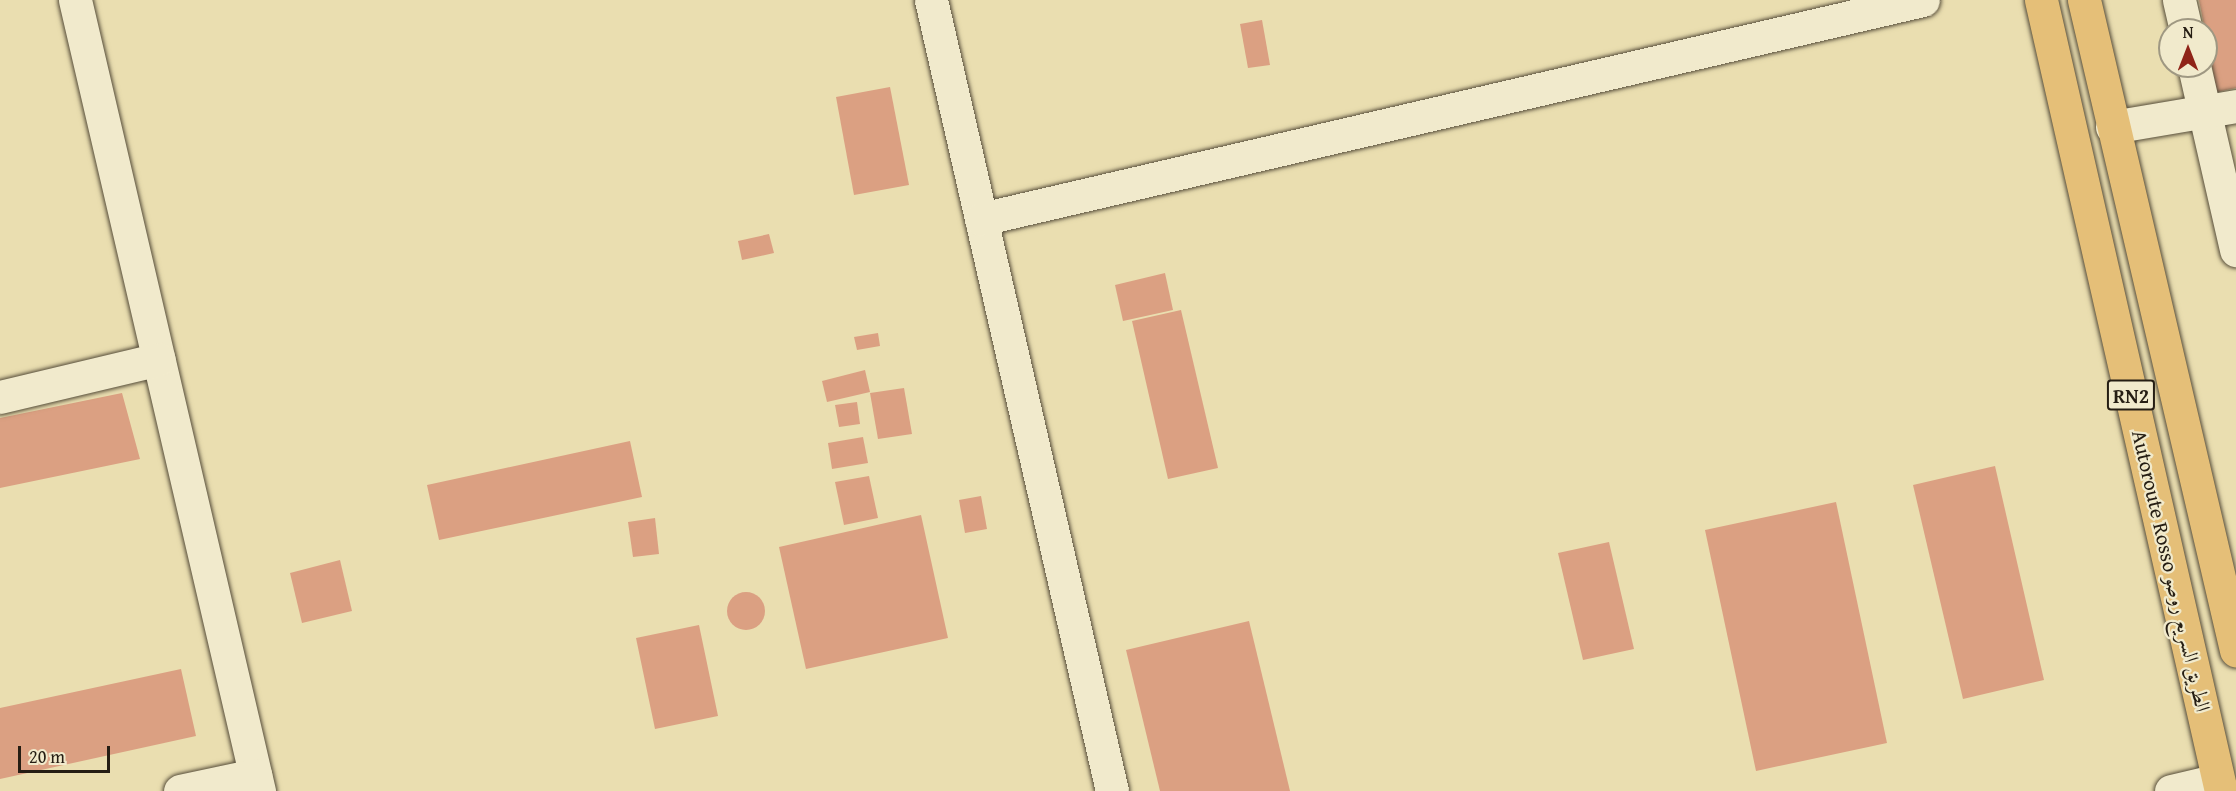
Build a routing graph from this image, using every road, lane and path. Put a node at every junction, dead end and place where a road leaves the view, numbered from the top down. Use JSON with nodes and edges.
{"nodes":[{"id":1,"x":75,"y":0,"type":"edge"},
{"id":2,"x":931,"y":0,"type":"edge"},
{"id":3,"x":1923,"y":0,"type":"edge"},
{"id":4,"x":2041,"y":0,"type":"edge"},
{"id":5,"x":2084,"y":0,"type":"edge"},
{"id":6,"x":2179,"y":0,"type":"edge"},
{"id":7,"x":2183,"y":18,"type":"edge"},
{"id":8,"x":2197,"y":78,"type":"edge"},
{"id":9,"x":2236,"y":106,"type":"edge"},
{"id":10,"x":2204,"y":112,"type":"junction"},
{"id":11,"x":2112,"y":128,"type":"junction"},
{"id":12,"x":981,"y":219,"type":"junction"},
{"id":13,"x":2236,"y":250,"type":"edge"},
{"id":14,"x":159,"y":359,"type":"junction"},
{"id":15,"x":0,"y":397,"type":"edge"},
{"id":16,"x":2229,"y":581,"type":"edge"},
{"id":17,"x":2236,"y":650,"type":"edge"},
{"id":18,"x":257,"y":783,"type":"edge"},
{"id":19,"x":2220,"y":786,"type":"edge"},
{"id":20,"x":180,"y":791,"type":"edge"},
{"id":21,"x":1112,"y":791,"type":"edge"},
{"id":22,"x":2171,"y":791,"type":"edge"}],
"edges":[{"from":1,"to":14,"type":"street"},
{"from":2,"to":12,"type":"street"},
{"from":3,"to":12,"type":"street"},
{"from":4,"to":19,"type":"highway","name":"Autoroute Rosso الطريق السريع روصو","number":"RN2"},
{"from":5,"to":11,"type":"highway","number":"RN2"},
{"from":6,"to":7,"type":"street"},
{"from":8,"to":10,"type":"street"},
{"from":9,"to":10,"type":"street"},
{"from":10,"to":11,"type":"street"},
{"from":10,"to":13,"type":"street"},
{"from":11,"to":16,"type":"highway","number":"RN2"},
{"from":12,"to":21,"type":"street"},
{"from":14,"to":15,"type":"street"},
{"from":14,"to":18,"type":"street"},
{"from":16,"to":17,"type":"highway","number":"RN2"},
{"from":18,"to":20,"type":"street"},
{"from":19,"to":22,"type":"street"}]}
